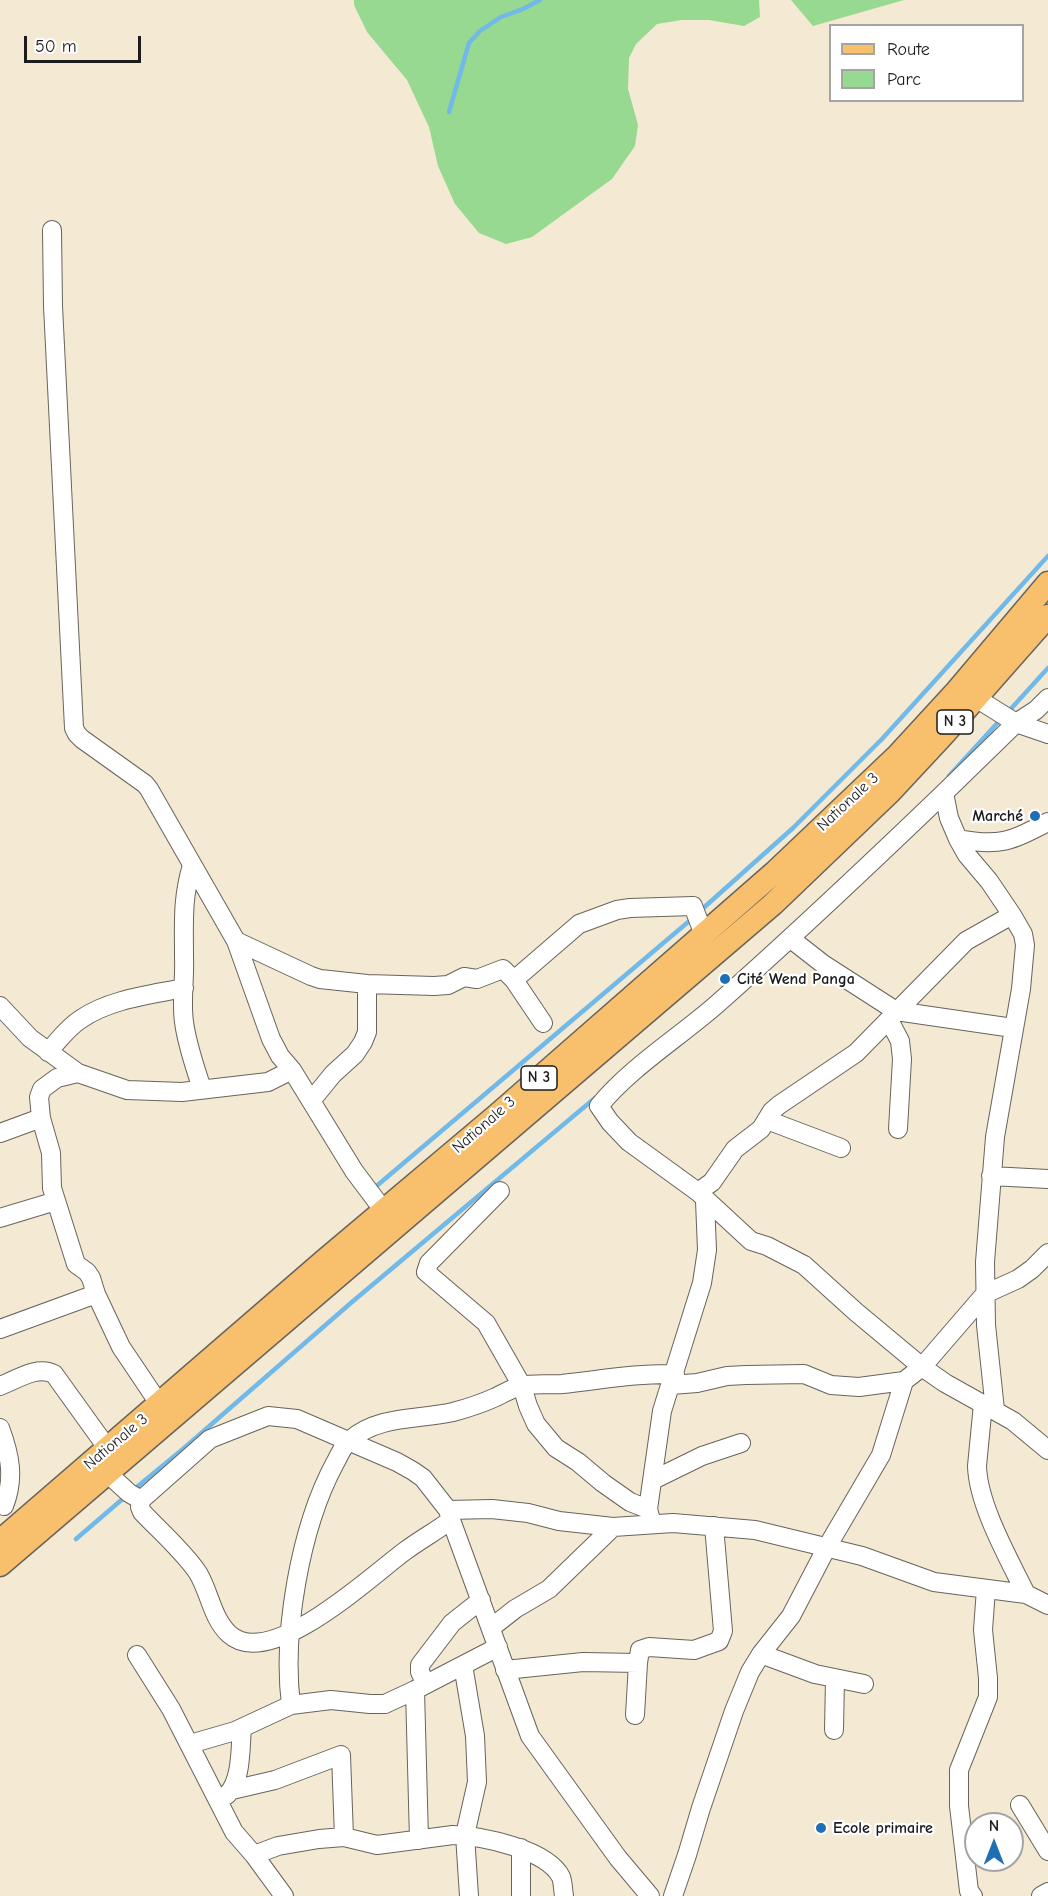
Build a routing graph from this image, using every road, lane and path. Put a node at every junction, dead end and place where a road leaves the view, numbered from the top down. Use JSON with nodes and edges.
{"nodes":[{"id":1,"x":52,"y":230,"type":"dead end"},
{"id":2,"x":1048,"y":583,"type":"edge"},
{"id":3,"x":1048,"y":616,"type":"edge"},
{"id":4,"x":965,"y":695,"type":"junction"},
{"id":5,"x":1048,"y":698,"type":"edge"},
{"id":6,"x":1016,"y":723,"type":"junction"},
{"id":7,"x":1048,"y":734,"type":"edge"},
{"id":8,"x":944,"y":793,"type":"junction"},
{"id":9,"x":1048,"y":822,"type":"edge"},
{"id":10,"x":958,"y":839,"type":"junction"},
{"id":11,"x":192,"y":865,"type":"junction"},
{"id":12,"x":1012,"y":915,"type":"junction"},
{"id":13,"x":704,"y":935,"type":"junction"},
{"id":14,"x":791,"y":939,"type":"junction"},
{"id":15,"x":236,"y":940,"type":"junction"},
{"id":16,"x":513,"y":980,"type":"junction"},
{"id":17,"x":367,"y":984,"type":"junction"},
{"id":18,"x":184,"y":988,"type":"junction"},
{"id":19,"x":0,"y":1006,"type":"edge"},
{"id":20,"x":893,"y":1016,"type":"junction"},
{"id":21,"x":543,"y":1023,"type":"dead end"},
{"id":22,"x":1013,"y":1028,"type":"junction"},
{"id":23,"x":48,"y":1052,"type":"junction"},
{"id":24,"x":291,"y":1070,"type":"junction"},
{"id":25,"x":78,"y":1073,"type":"junction"},
{"id":26,"x":202,"y":1089,"type":"junction"},
{"id":27,"x":311,"y":1101,"type":"junction"},
{"id":28,"x":41,"y":1118,"type":"junction"},
{"id":29,"x":767,"y":1120,"type":"junction"},
{"id":30,"x":898,"y":1129,"type":"dead end"},
{"id":31,"x":0,"y":1133,"type":"edge"},
{"id":32,"x":841,"y":1148,"type":"dead end"},
{"id":33,"x":991,"y":1176,"type":"junction"},
{"id":34,"x":1048,"y":1179,"type":"edge"},
{"id":35,"x":500,"y":1191,"type":"dead end"},
{"id":36,"x":702,"y":1197,"type":"junction"},
{"id":37,"x":56,"y":1201,"type":"junction"},
{"id":38,"x":384,"y":1211,"type":"junction"},
{"id":39,"x":0,"y":1218,"type":"edge"},
{"id":40,"x":1048,"y":1253,"type":"edge"},
{"id":41,"x":96,"y":1294,"type":"junction"},
{"id":42,"x":985,"y":1294,"type":"junction"},
{"id":43,"x":0,"y":1329,"type":"edge"},
{"id":44,"x":922,"y":1367,"type":"junction"},
{"id":45,"x":673,"y":1379,"type":"junction"},
{"id":46,"x":904,"y":1381,"type":"junction"},
{"id":47,"x":0,"y":1386,"type":"edge"},
{"id":48,"x":522,"y":1386,"type":"junction"},
{"id":49,"x":160,"y":1405,"type":"junction"},
{"id":50,"x":989,"y":1407,"type":"junction"},
{"id":51,"x":0,"y":1428,"type":"edge"},
{"id":52,"x":348,"y":1441,"type":"junction"},
{"id":53,"x":741,"y":1443,"type":"dead end"},
{"id":54,"x":108,"y":1449,"type":"junction"},
{"id":55,"x":1048,"y":1450,"type":"edge"},
{"id":56,"x":106,"y":1472,"type":"junction"},
{"id":57,"x":653,"y":1480,"type":"junction"},
{"id":58,"x":141,"y":1500,"type":"junction"},
{"id":59,"x":2,"y":1503,"type":"edge"},
{"id":60,"x":450,"y":1515,"type":"junction"},
{"id":61,"x":650,"y":1517,"type":"junction"},
{"id":62,"x":714,"y":1526,"type":"junction"},
{"id":63,"x":613,"y":1527,"type":"junction"},
{"id":64,"x":26,"y":1531,"type":"junction"},
{"id":65,"x":0,"y":1541,"type":"edge"},
{"id":66,"x":827,"y":1547,"type":"junction"},
{"id":67,"x":0,"y":1565,"type":"edge"},
{"id":68,"x":986,"y":1589,"type":"junction"},
{"id":69,"x":1026,"y":1594,"type":"junction"},
{"id":70,"x":481,"y":1600,"type":"junction"},
{"id":71,"x":1048,"y":1605,"type":"edge"},
{"id":72,"x":492,"y":1627,"type":"junction"},
{"id":73,"x":291,"y":1634,"type":"junction"},
{"id":74,"x":498,"y":1647,"type":"junction"},
{"id":75,"x":761,"y":1654,"type":"junction"},
{"id":76,"x":137,"y":1655,"type":"dead end"},
{"id":77,"x":638,"y":1664,"type":"junction"},
{"id":78,"x":463,"y":1665,"type":"junction"},
{"id":79,"x":505,"y":1670,"type":"junction"},
{"id":80,"x":835,"y":1678,"type":"junction"},
{"id":81,"x":864,"y":1684,"type":"dead end"},
{"id":82,"x":421,"y":1687,"type":"junction"},
{"id":83,"x":291,"y":1705,"type":"junction"},
{"id":84,"x":635,"y":1715,"type":"dead end"},
{"id":85,"x":242,"y":1728,"type":"junction"},
{"id":86,"x":834,"y":1730,"type":"dead end"},
{"id":87,"x":190,"y":1744,"type":"junction"},
{"id":88,"x":226,"y":1797,"type":"junction"},
{"id":89,"x":1020,"y":1805,"type":"dead end"},
{"id":90,"x":465,"y":1835,"type":"junction"},
{"id":91,"x":344,"y":1837,"type":"junction"},
{"id":92,"x":419,"y":1840,"type":"junction"},
{"id":93,"x":521,"y":1848,"type":"junction"},
{"id":94,"x":1048,"y":1851,"type":"edge"},
{"id":95,"x":254,"y":1855,"type":"junction"},
{"id":96,"x":1048,"y":1892,"type":"edge"},
{"id":97,"x":284,"y":1896,"type":"edge"},
{"id":98,"x":469,"y":1896,"type":"edge"},
{"id":99,"x":521,"y":1896,"type":"edge"},
{"id":100,"x":564,"y":1896,"type":"edge"},
{"id":101,"x":650,"y":1896,"type":"edge"},
{"id":102,"x":673,"y":1896,"type":"edge"},
{"id":103,"x":973,"y":1896,"type":"edge"},
{"id":104,"x":1041,"y":1896,"type":"edge"}],
"edges":[{"from":1,"to":11,"type":"street"},
{"from":2,"to":4,"type":"main road","name":"Nationale 3","number":"N 3"},
{"from":3,"to":4,"type":"main road","name":"Nationale 3","number":"N 3"},
{"from":4,"to":6,"type":"street"},
{"from":4,"to":13,"type":"main road","name":"Nationale 3","number":"N 3"},
{"from":4,"to":56,"type":"main road","name":"Nationale 3","number":"N 3"},
{"from":5,"to":6,"type":"street"},
{"from":6,"to":7,"type":"street"},
{"from":6,"to":8,"type":"street"},
{"from":8,"to":10,"type":"street"},
{"from":8,"to":14,"type":"street"},
{"from":9,"to":10,"type":"street"},
{"from":10,"to":12,"type":"street"},
{"from":11,"to":15,"type":"street"},
{"from":11,"to":18,"type":"street"},
{"from":12,"to":20,"type":"street"},
{"from":12,"to":22,"type":"street"},
{"from":13,"to":16,"type":"street"},
{"from":13,"to":38,"type":"main road","name":"Nationale 3","number":"N 3"},
{"from":14,"to":20,"type":"street"},
{"from":14,"to":36,"type":"street"},
{"from":15,"to":17,"type":"street"},
{"from":15,"to":24,"type":"street"},
{"from":16,"to":17,"type":"street"},
{"from":16,"to":21,"type":"street"},
{"from":17,"to":27,"type":"street"},
{"from":18,"to":23,"type":"street"},
{"from":18,"to":26,"type":"street"},
{"from":19,"to":23,"type":"street"},
{"from":20,"to":22,"type":"street"},
{"from":20,"to":29,"type":"street"},
{"from":20,"to":30,"type":"street"},
{"from":22,"to":33,"type":"street"},
{"from":23,"to":25,"type":"street"},
{"from":24,"to":26,"type":"street"},
{"from":24,"to":27,"type":"street"},
{"from":25,"to":26,"type":"street"},
{"from":25,"to":28,"type":"street"},
{"from":27,"to":38,"type":"street"},
{"from":28,"to":31,"type":"street"},
{"from":28,"to":37,"type":"street"},
{"from":29,"to":32,"type":"street"},
{"from":29,"to":36,"type":"street"},
{"from":33,"to":34,"type":"street"},
{"from":33,"to":42,"type":"street"},
{"from":35,"to":48,"type":"street"},
{"from":36,"to":44,"type":"street"},
{"from":36,"to":45,"type":"street"},
{"from":37,"to":39,"type":"street"},
{"from":37,"to":41,"type":"street"},
{"from":38,"to":49,"type":"main road","name":"Nationale 3","number":"N 3"},
{"from":40,"to":42,"type":"street"},
{"from":41,"to":43,"type":"street"},
{"from":41,"to":49,"type":"street"},
{"from":42,"to":44,"type":"street"},
{"from":42,"to":50,"type":"street"},
{"from":44,"to":46,"type":"street"},
{"from":44,"to":50,"type":"street"},
{"from":45,"to":46,"type":"street"},
{"from":45,"to":48,"type":"street"},
{"from":45,"to":57,"type":"street"},
{"from":46,"to":66,"type":"street"},
{"from":47,"to":54,"type":"street"},
{"from":48,"to":52,"type":"street"},
{"from":48,"to":61,"type":"street"},
{"from":49,"to":54,"type":"main road","name":"Nationale 3","number":"N 3"},
{"from":50,"to":55,"type":"street"},
{"from":50,"to":69,"type":"street"},
{"from":51,"to":59,"type":"street"},
{"from":52,"to":58,"type":"street"},
{"from":52,"to":60,"type":"street"},
{"from":52,"to":73,"type":"street"},
{"from":53,"to":57,"type":"street"},
{"from":54,"to":64,"type":"main road","name":"Nationale 3","number":"N 3"},
{"from":56,"to":58,"type":"street"},
{"from":56,"to":64,"type":"main road","number":"N 3"},
{"from":57,"to":61,"type":"street"},
{"from":58,"to":73,"type":"street"},
{"from":59,"to":64,"type":"street"},
{"from":60,"to":63,"type":"street"},
{"from":60,"to":70,"type":"street"},
{"from":60,"to":73,"type":"street"},
{"from":61,"to":62,"type":"street"},
{"from":61,"to":63,"type":"street"},
{"from":62,"to":66,"type":"street"},
{"from":62,"to":77,"type":"street"},
{"from":63,"to":72,"type":"street"},
{"from":64,"to":65,"type":"main road","name":"Nationale 3","number":"N 3"},
{"from":64,"to":67,"type":"main road","number":"N 3"},
{"from":66,"to":68,"type":"street"},
{"from":66,"to":75,"type":"street"},
{"from":68,"to":69,"type":"street"},
{"from":68,"to":103,"type":"street"},
{"from":69,"to":71,"type":"street"},
{"from":70,"to":72,"type":"street"},
{"from":70,"to":82,"type":"street"},
{"from":72,"to":74,"type":"street"},
{"from":73,"to":83,"type":"street"},
{"from":74,"to":78,"type":"street"},
{"from":74,"to":79,"type":"street"},
{"from":75,"to":80,"type":"street"},
{"from":75,"to":102,"type":"street"},
{"from":76,"to":87,"type":"street"},
{"from":77,"to":79,"type":"street"},
{"from":77,"to":84,"type":"street"},
{"from":78,"to":82,"type":"street"},
{"from":78,"to":90,"type":"street"},
{"from":79,"to":101,"type":"street"},
{"from":80,"to":81,"type":"street"},
{"from":80,"to":86,"type":"street"},
{"from":82,"to":83,"type":"street"},
{"from":82,"to":92,"type":"street"},
{"from":83,"to":85,"type":"street"},
{"from":85,"to":87,"type":"street"},
{"from":85,"to":88,"type":"street"},
{"from":87,"to":88,"type":"street"},
{"from":88,"to":91,"type":"street"},
{"from":88,"to":95,"type":"street"},
{"from":89,"to":94,"type":"street"},
{"from":90,"to":92,"type":"street"},
{"from":90,"to":93,"type":"street"},
{"from":90,"to":98,"type":"street"},
{"from":91,"to":92,"type":"street"},
{"from":91,"to":95,"type":"street"},
{"from":93,"to":99,"type":"street"},
{"from":93,"to":100,"type":"street"},
{"from":95,"to":97,"type":"street"},
{"from":96,"to":104,"type":"street"}]}
